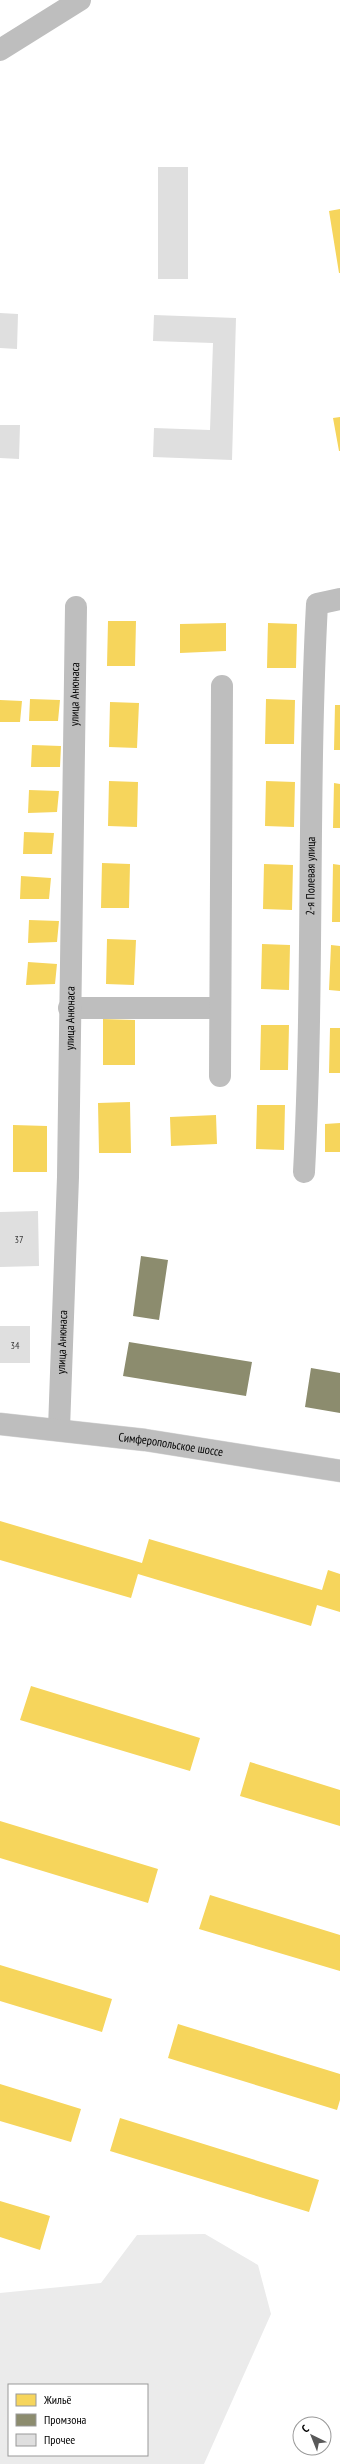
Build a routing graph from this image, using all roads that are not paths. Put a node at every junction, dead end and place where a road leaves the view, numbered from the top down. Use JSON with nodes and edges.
{"nodes":[{"id":1,"x":80,"y":0,"type":"edge"},
{"id":2,"x":0,"y":50,"type":"edge"},
{"id":3,"x":340,"y":598,"type":"edge"},
{"id":4,"x":76,"y":607,"type":"dead end"},
{"id":5,"x":222,"y":686,"type":"dead end"},
{"id":6,"x":69,"y":1008,"type":"junction"},
{"id":7,"x":220,"y":1008,"type":"junction"},
{"id":8,"x":220,"y":1076,"type":"dead end"},
{"id":9,"x":304,"y":1172,"type":"dead end"},
{"id":10,"x":0,"y":1424,"type":"edge"},
{"id":11,"x":59,"y":1429,"type":"junction"},
{"id":12,"x":340,"y":1471,"type":"edge"}],
"edges":[{"from":1,"to":2,"type":"street"},
{"from":3,"to":9,"type":"street","name":"2-я Полевая улица"},
{"from":4,"to":6,"type":"street","name":"улица Анюнаса"},
{"from":5,"to":7,"type":"street"},
{"from":6,"to":7,"type":"street"},
{"from":6,"to":11,"type":"street","name":"улица Анюнаса"},
{"from":7,"to":8,"type":"street"},
{"from":10,"to":11,"type":"street","name":"Симферопольское шоссе"},
{"from":11,"to":12,"type":"street","name":"Симферопольское шоссе"}]}
